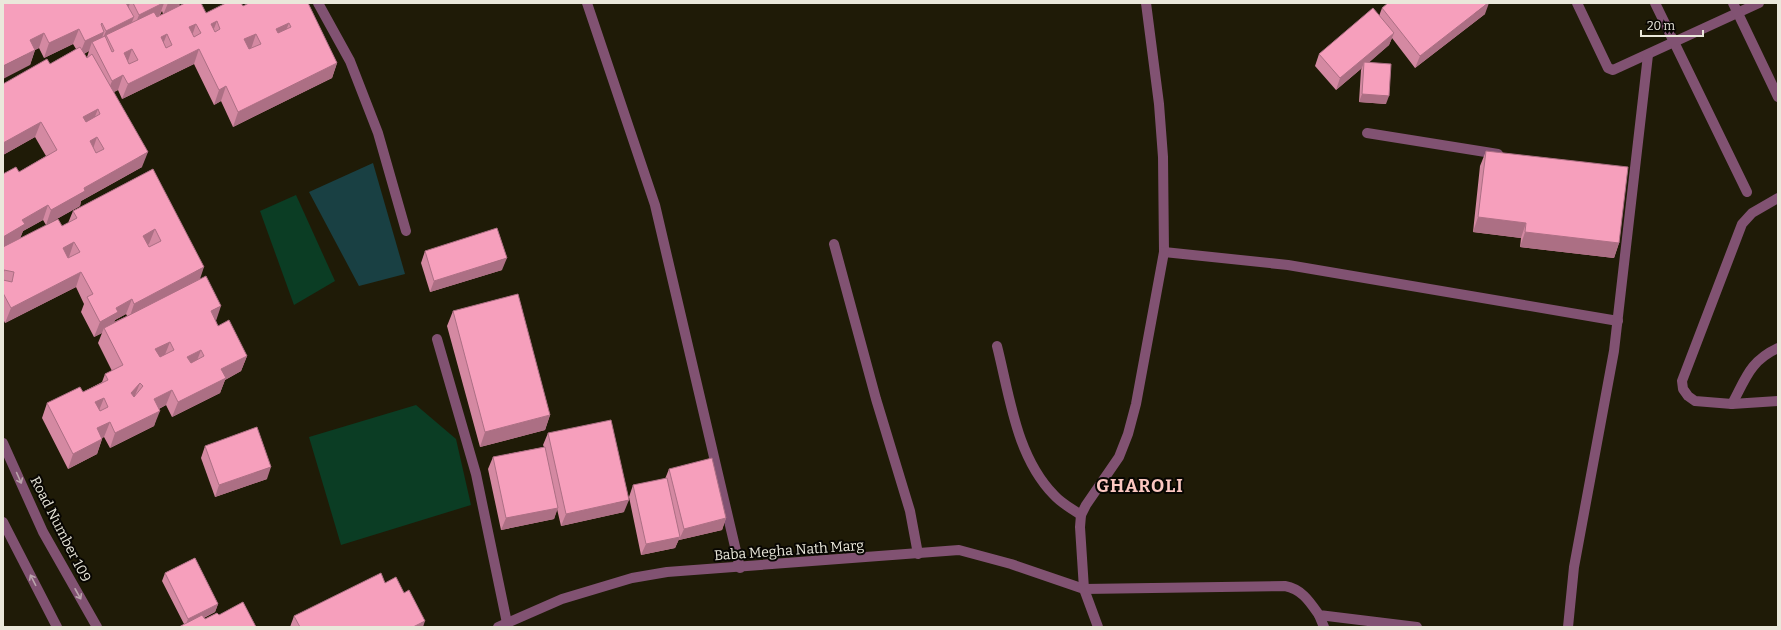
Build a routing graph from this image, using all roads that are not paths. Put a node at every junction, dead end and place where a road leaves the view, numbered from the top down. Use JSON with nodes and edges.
{"nodes":[{"id":1,"x":318,"y":3,"type":"edge"},
{"id":2,"x":587,"y":3,"type":"edge"},
{"id":3,"x":1146,"y":3,"type":"edge"},
{"id":4,"x":1577,"y":3,"type":"edge"},
{"id":5,"x":1655,"y":3,"type":"edge"},
{"id":6,"x":1733,"y":3,"type":"edge"},
{"id":7,"x":1759,"y":3,"type":"edge"},
{"id":8,"x":1738,"y":13,"type":"junction"},
{"id":9,"x":1674,"y":43,"type":"junction"},
{"id":10,"x":1648,"y":55,"type":"junction"},
{"id":11,"x":1778,"y":97,"type":"edge"},
{"id":12,"x":1367,"y":133,"type":"dead end"},
{"id":13,"x":1509,"y":156,"type":"edge"},
{"id":14,"x":1747,"y":192,"type":"dead end"},
{"id":15,"x":1778,"y":198,"type":"edge"},
{"id":16,"x":406,"y":231,"type":"dead end"},
{"id":17,"x":834,"y":244,"type":"dead end"},
{"id":18,"x":1164,"y":252,"type":"junction"},
{"id":19,"x":1618,"y":321,"type":"junction"},
{"id":20,"x":437,"y":339,"type":"dead end"},
{"id":21,"x":997,"y":346,"type":"dead end"},
{"id":22,"x":1778,"y":348,"type":"edge"},
{"id":23,"x":1778,"y":401,"type":"edge"},
{"id":24,"x":1732,"y":404,"type":"junction"},
{"id":25,"x":3,"y":443,"type":"edge"},
{"id":26,"x":1081,"y":515,"type":"junction"},
{"id":27,"x":3,"y":522,"type":"edge"},
{"id":28,"x":918,"y":554,"type":"junction"},
{"id":29,"x":740,"y":568,"type":"junction"},
{"id":30,"x":1084,"y":589,"type":"junction"},
{"id":31,"x":1319,"y":615,"type":"junction"},
{"id":32,"x":502,"y":625,"type":"edge"},
{"id":33,"x":58,"y":627,"type":"edge"},
{"id":34,"x":97,"y":627,"type":"edge"},
{"id":35,"x":1098,"y":627,"type":"edge"},
{"id":36,"x":1324,"y":627,"type":"edge"},
{"id":37,"x":1417,"y":627,"type":"edge"},
{"id":38,"x":1568,"y":627,"type":"edge"}],
"edges":[{"from":1,"to":16,"type":"street"},
{"from":2,"to":29,"type":"street"},
{"from":3,"to":18,"type":"street"},
{"from":4,"to":10,"type":"street"},
{"from":5,"to":9,"type":"street"},
{"from":6,"to":8,"type":"street"},
{"from":7,"to":8,"type":"street"},
{"from":8,"to":9,"type":"street"},
{"from":8,"to":11,"type":"street"},
{"from":9,"to":10,"type":"street"},
{"from":9,"to":14,"type":"street"},
{"from":10,"to":19,"type":"street"},
{"from":12,"to":13,"type":"street"},
{"from":15,"to":24,"type":"street"},
{"from":17,"to":28,"type":"street"},
{"from":18,"to":19,"type":"street"},
{"from":18,"to":26,"type":"street"},
{"from":19,"to":38,"type":"street"},
{"from":20,"to":32,"type":"street"},
{"from":21,"to":26,"type":"street"},
{"from":22,"to":24,"type":"street"},
{"from":23,"to":24,"type":"street"},
{"from":25,"to":34,"type":"street","name":"Road Number 109","one_way":true},
{"from":26,"to":30,"type":"street"},
{"from":33,"to":27,"type":"street","one_way":true},
{"from":28,"to":29,"type":"street","name":"Baba Megha Nath Marg"},
{"from":28,"to":30,"type":"street","name":"Baba Megha Nath Marg"},
{"from":29,"to":32,"type":"street","name":"Baba Megha Nath Marg"},
{"from":30,"to":31,"type":"street","name":"Baba Megha Nath Marg"},
{"from":30,"to":35,"type":"street"},
{"from":31,"to":36,"type":"street","name":"Baba Megha Nath Marg"},
{"from":31,"to":37,"type":"street"}]}
